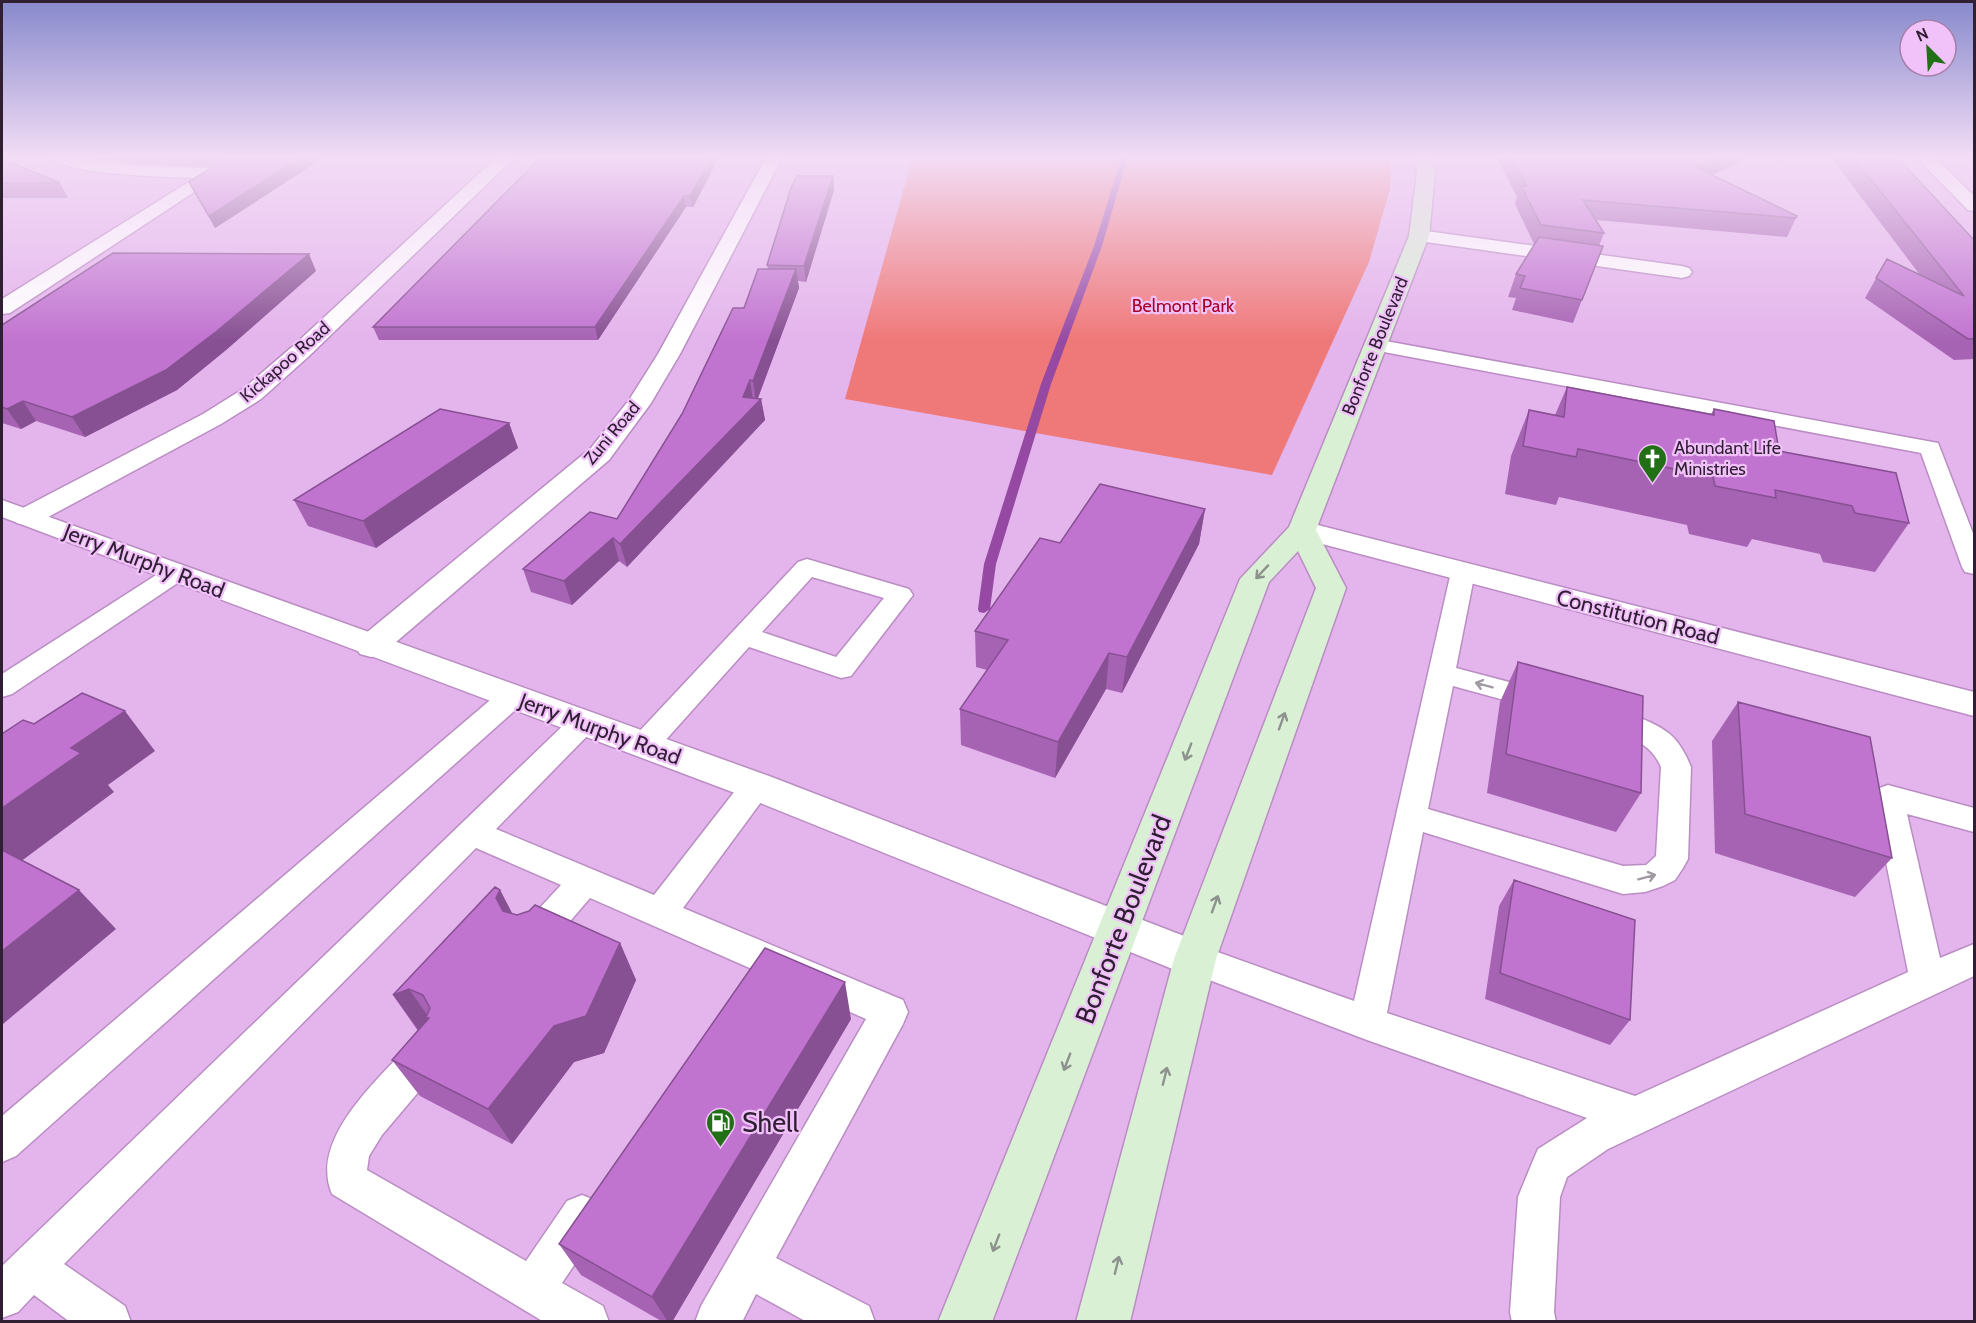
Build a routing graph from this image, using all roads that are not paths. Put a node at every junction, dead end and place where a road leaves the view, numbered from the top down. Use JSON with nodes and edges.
{"nodes":[{"id":1,"x":144,"y":218,"type":"edge"},
{"id":2,"x":442,"y":218,"type":"edge"},
{"id":3,"x":742,"y":218,"type":"edge"},
{"id":4,"x":1421,"y":218,"type":"edge"},
{"id":5,"x":1419,"y":236,"type":"junction"},
{"id":6,"x":1682,"y":272,"type":"dead end"},
{"id":7,"x":2,"y":308,"type":"edge"},
{"id":8,"x":1376,"y":345,"type":"junction"},
{"id":9,"x":14,"y":513,"type":"edge"},
{"id":10,"x":1302,"y":530,"type":"junction"},
{"id":11,"x":1974,"y":567,"type":"edge"},
{"id":12,"x":1463,"y":572,"type":"junction"},
{"id":13,"x":176,"y":573,"type":"junction"},
{"id":14,"x":745,"y":636,"type":"junction"},
{"id":15,"x":371,"y":646,"type":"junction"},
{"id":16,"x":1441,"y":673,"type":"junction"},
{"id":17,"x":2,"y":687,"type":"edge"},
{"id":18,"x":512,"y":697,"type":"junction"},
{"id":19,"x":1974,"y":704,"type":"edge"},
{"id":20,"x":583,"y":723,"type":"junction"},
{"id":21,"x":644,"y":746,"type":"junction"},
{"id":22,"x":756,"y":786,"type":"junction"},
{"id":23,"x":1411,"y":816,"type":"junction"},
{"id":24,"x":1974,"y":820,"type":"edge"},
{"id":25,"x":471,"y":832,"type":"junction"},
{"id":26,"x":585,"y":881,"type":"junction"},
{"id":27,"x":660,"y":913,"type":"junction"},
{"id":28,"x":1119,"y":929,"type":"junction"},
{"id":29,"x":536,"y":936,"type":"edge"},
{"id":30,"x":1195,"y":959,"type":"junction"},
{"id":31,"x":1974,"y":959,"type":"edge"},
{"id":32,"x":1928,"y":981,"type":"junction"},
{"id":33,"x":1367,"y":1023,"type":"junction"},
{"id":34,"x":434,"y":1046,"type":"edge"},
{"id":35,"x":1636,"y":1116,"type":"junction"},
{"id":36,"x":2,"y":1142,"type":"edge"},
{"id":37,"x":599,"y":1191,"type":"edge"},
{"id":38,"x":748,"y":1266,"type":"junction"},
{"id":39,"x":16,"y":1281,"type":"edge"},
{"id":40,"x":532,"y":1290,"type":"junction"},
{"id":41,"x":109,"y":1322,"type":"edge"},
{"id":42,"x":587,"y":1322,"type":"edge"},
{"id":43,"x":717,"y":1322,"type":"edge"},
{"id":44,"x":853,"y":1322,"type":"edge"},
{"id":45,"x":965,"y":1322,"type":"edge"},
{"id":46,"x":1102,"y":1322,"type":"edge"},
{"id":47,"x":1534,"y":1322,"type":"edge"}],
"edges":[{"from":1,"to":7,"type":"street"},
{"from":2,"to":9,"type":"street","name":"Kickapoo Road"},
{"from":3,"to":15,"type":"street","name":"Zuni Road"},
{"from":4,"to":5,"type":"main road","name":"Bonforte Boulevard"},
{"from":5,"to":6,"type":"street"},
{"from":5,"to":8,"type":"main road","name":"Bonforte Boulevard"},
{"from":8,"to":10,"type":"main road","name":"Bonforte Boulevard"},
{"from":8,"to":11,"type":"lane"},
{"from":9,"to":13,"type":"street","name":"Jerry Murphy Road"},
{"from":10,"to":12,"type":"street","name":"Constitution Road"},
{"from":10,"to":28,"type":"main road","name":"Bonforte Boulevard","one_way":true},
{"from":30,"to":10,"type":"main road","one_way":true},
{"from":12,"to":16,"type":"lane"},
{"from":12,"to":19,"type":"street","name":"Constitution Road"},
{"from":13,"to":15,"type":"street","name":"Jerry Murphy Road"},
{"from":13,"to":17,"type":"lane"},
{"from":14,"to":14,"type":"lane"},
{"from":14,"to":21,"type":"lane"},
{"from":15,"to":18,"type":"street","name":"Jerry Murphy Road"},
{"from":16,"to":23,"type":"lane"},
{"from":23,"to":16,"type":"lane","one_way":true},
{"from":18,"to":20,"type":"street","name":"Jerry Murphy Road"},
{"from":18,"to":36,"type":"lane"},
{"from":20,"to":21,"type":"street","name":"Jerry Murphy Road"},
{"from":20,"to":25,"type":"lane"},
{"from":21,"to":22,"type":"street","name":"Jerry Murphy Road"},
{"from":22,"to":27,"type":"lane"},
{"from":22,"to":28,"type":"street","name":"Jerry Murphy Road"},
{"from":23,"to":33,"type":"lane"},
{"from":24,"to":32,"type":"lane"},
{"from":25,"to":26,"type":"lane"},
{"from":25,"to":39,"type":"lane"},
{"from":26,"to":27,"type":"lane"},
{"from":26,"to":29,"type":"lane"},
{"from":27,"to":38,"type":"lane"},
{"from":28,"to":30,"type":"street","name":"Jerry Murphy Road"},
{"from":28,"to":45,"type":"main road","name":"Bonforte Boulevard","one_way":true},
{"from":30,"to":33,"type":"lane"},
{"from":46,"to":30,"type":"main road","one_way":true},
{"from":31,"to":32,"type":"lane"},
{"from":32,"to":35,"type":"lane"},
{"from":33,"to":35,"type":"lane"},
{"from":34,"to":40,"type":"lane"},
{"from":35,"to":47,"type":"lane"},
{"from":37,"to":40,"type":"lane"},
{"from":38,"to":43,"type":"lane"},
{"from":38,"to":44,"type":"lane"},
{"from":39,"to":41,"type":"lane"},
{"from":40,"to":42,"type":"lane"}]}
